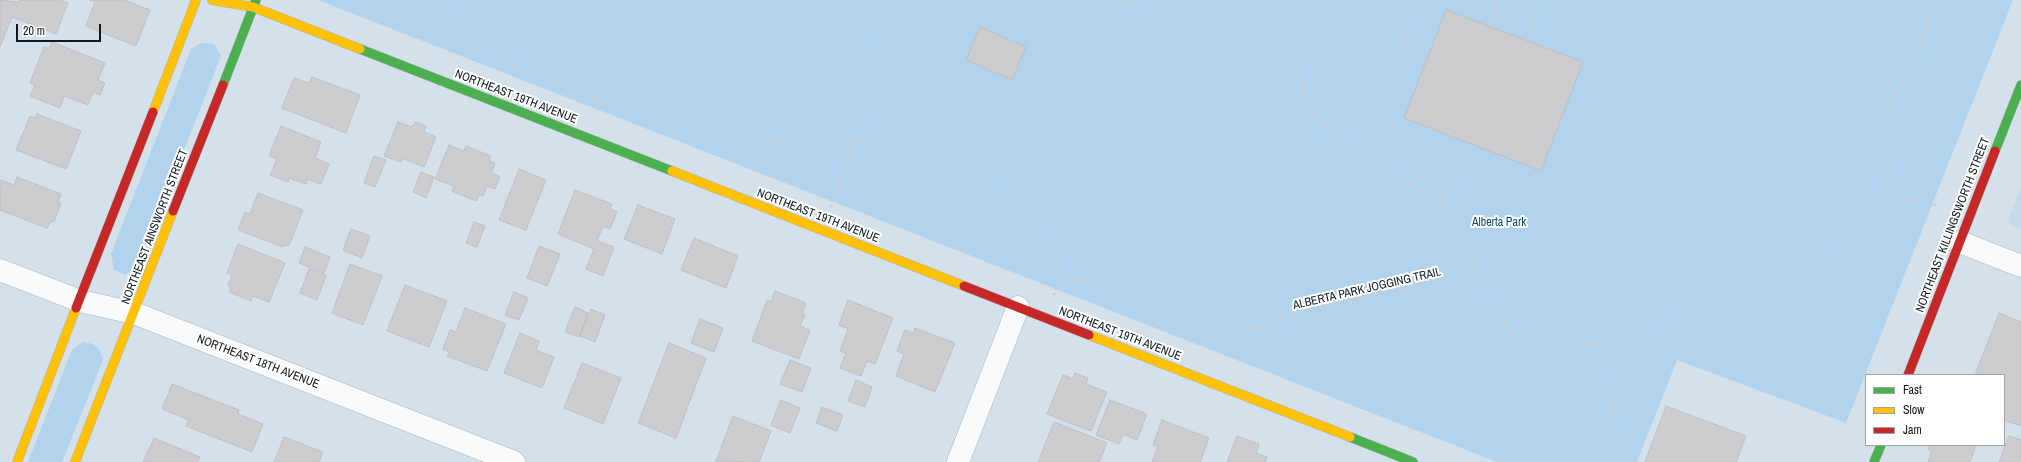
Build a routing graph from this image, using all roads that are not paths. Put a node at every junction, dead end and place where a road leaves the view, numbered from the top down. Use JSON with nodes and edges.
{"nodes":[{"id":1,"x":196,"y":0,"type":"edge"},
{"id":2,"x":212,"y":0,"type":"edge"},
{"id":3,"x":254,"y":4,"type":"edge"},
{"id":4,"x":2021,"y":85,"type":"edge"},
{"id":5,"x":1960,"y":242,"type":"junction"},
{"id":6,"x":2021,"y":266,"type":"edge"},
{"id":7,"x":0,"y":270,"type":"edge"},
{"id":8,"x":80,"y":301,"type":"junction"},
{"id":9,"x":1018,"y":307,"type":"junction"},
{"id":10,"x":134,"y":313,"type":"junction"},
{"id":11,"x":1908,"y":374,"type":"edge"},
{"id":12,"x":1881,"y":446,"type":"edge"},
{"id":13,"x":17,"y":462,"type":"edge"},
{"id":14,"x":75,"y":462,"type":"edge"},
{"id":15,"x":514,"y":462,"type":"edge"},
{"id":16,"x":958,"y":462,"type":"edge"},
{"id":17,"x":1413,"y":462,"type":"edge"},
{"id":18,"x":1874,"y":462,"type":"edge"}],
"edges":[{"from":1,"to":8,"type":"street"},
{"from":2,"to":3,"type":"street","name":"NORTHEAST 19TH AVENUE"},
{"from":3,"to":9,"type":"street","name":"NORTHEAST 19TH AVENUE"},
{"from":3,"to":10,"type":"street","name":"NORTHEAST AINSWORTH STREET"},
{"from":4,"to":5,"type":"street","name":"NORTHEAST KILLINGSWORTH STREET"},
{"from":5,"to":6,"type":"street"},
{"from":5,"to":11,"type":"street","name":"NORTHEAST KILLINGSWORTH STREET"},
{"from":7,"to":8,"type":"street","name":"NORTHEAST 18TH AVENUE"},
{"from":8,"to":10,"type":"street","name":"NORTHEAST 18TH AVENUE"},
{"from":8,"to":13,"type":"street"},
{"from":9,"to":16,"type":"street"},
{"from":9,"to":17,"type":"street","name":"NORTHEAST 19TH AVENUE"},
{"from":10,"to":14,"type":"street","name":"NORTHEAST AINSWORTH STREET"},
{"from":10,"to":15,"type":"street","name":"NORTHEAST 18TH AVENUE"},
{"from":12,"to":18,"type":"street"}]}
